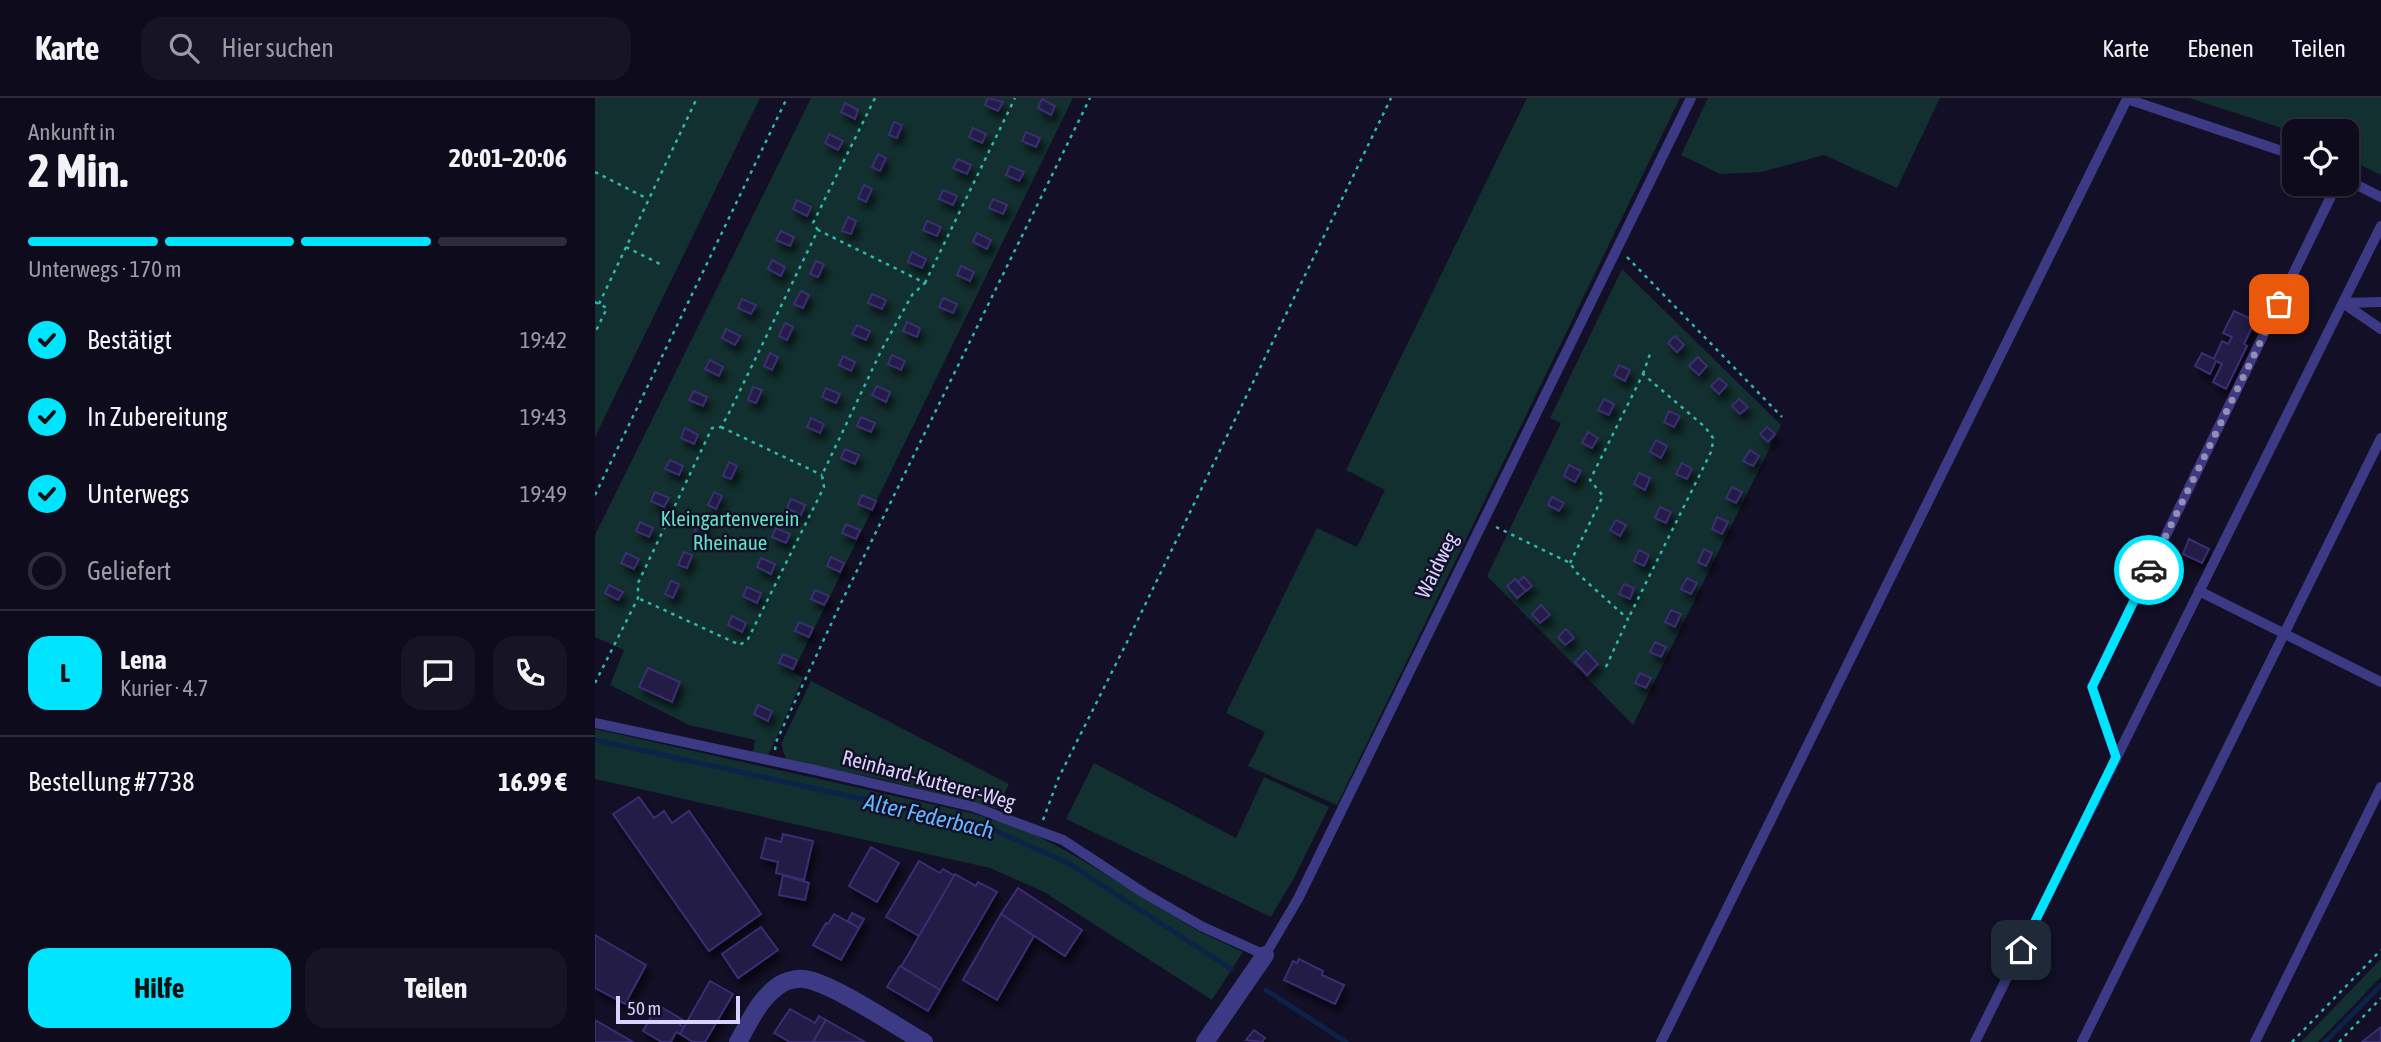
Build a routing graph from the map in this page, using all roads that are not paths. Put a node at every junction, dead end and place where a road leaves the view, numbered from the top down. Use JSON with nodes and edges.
{"nodes":[{"id":1,"x":1691,"y":98,"type":"edge"},
{"id":2,"x":2282,"y":151,"type":"edge"},
{"id":3,"x":2359,"y":186,"type":"edge"},
{"id":4,"x":2331,"y":196,"type":"edge"},
{"id":5,"x":2381,"y":197,"type":"edge"},
{"id":6,"x":2381,"y":226,"type":"edge"},
{"id":7,"x":2381,"y":302,"type":"edge"},
{"id":8,"x":2343,"y":303,"type":"junction"},
{"id":9,"x":2381,"y":329,"type":"edge"},
{"id":10,"x":2381,"y":438,"type":"edge"},
{"id":11,"x":2199,"y":591,"type":"junction"},
{"id":12,"x":2283,"y":634,"type":"junction"},
{"id":13,"x":2381,"y":682,"type":"edge"},
{"id":14,"x":595,"y":723,"type":"edge"},
{"id":15,"x":2116,"y":757,"type":"junction"},
{"id":16,"x":2381,"y":787,"type":"edge"},
{"id":17,"x":1265,"y":955,"type":"junction"},
{"id":18,"x":738,"y":1042,"type":"edge"},
{"id":19,"x":924,"y":1042,"type":"edge"},
{"id":20,"x":1205,"y":1042,"type":"edge"},
{"id":21,"x":1661,"y":1042,"type":"edge"},
{"id":22,"x":1975,"y":1042,"type":"edge"},
{"id":23,"x":2083,"y":1042,"type":"edge"},
{"id":24,"x":2255,"y":1042,"type":"edge"}],
"edges":[{"from":1,"to":17,"type":"lane","name":"Waidweg"},
{"from":2,"to":21,"type":"lane"},
{"from":3,"to":5,"type":"lane"},
{"from":4,"to":15,"type":"lane"},
{"from":6,"to":8,"type":"lane"},
{"from":7,"to":8,"type":"lane"},
{"from":8,"to":9,"type":"lane"},
{"from":8,"to":11,"type":"lane"},
{"from":10,"to":12,"type":"lane"},
{"from":11,"to":12,"type":"lane"},
{"from":11,"to":15,"type":"lane"},
{"from":12,"to":13,"type":"lane"},
{"from":12,"to":23,"type":"lane"},
{"from":14,"to":17,"type":"lane","name":"Reinhard-Kutterer-Weg"},
{"from":15,"to":22,"type":"lane"},
{"from":16,"to":24,"type":"lane"},
{"from":17,"to":20,"type":"street","name":"Waidweg"},
{"from":18,"to":19,"type":"street"}]}
